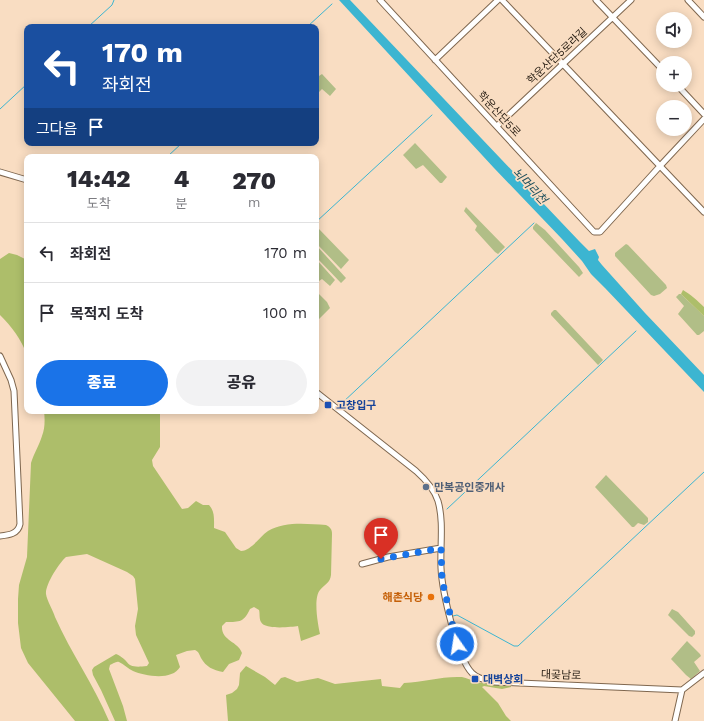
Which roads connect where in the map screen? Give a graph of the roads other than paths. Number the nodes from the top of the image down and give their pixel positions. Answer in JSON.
{"nodes":[{"id":1,"x":380,"y":0,"type":"edge"},
{"id":2,"x":498,"y":0,"type":"edge"},
{"id":3,"x":502,"y":0,"type":"edge"},
{"id":4,"x":596,"y":0,"type":"edge"},
{"id":5,"x":631,"y":0,"type":"edge"},
{"id":6,"x":688,"y":0,"type":"edge"},
{"id":7,"x":613,"y":17,"type":"junction"},
{"id":8,"x":704,"y":17,"type":"edge"},
{"id":9,"x":435,"y":60,"type":"junction"},
{"id":10,"x":656,"y":63,"type":"edge"},
{"id":11,"x":563,"y":64,"type":"junction"},
{"id":12,"x":684,"y":92,"type":"edge"},
{"id":13,"x":704,"y":114,"type":"edge"},
{"id":14,"x":704,"y":119,"type":"edge"},
{"id":15,"x":497,"y":126,"type":"junction"},
{"id":16,"x":660,"y":166,"type":"junction"},
{"id":17,"x":0,"y":172,"type":"edge"},
{"id":18,"x":24,"y":179,"type":"edge"},
{"id":19,"x":704,"y":212,"type":"edge"},
{"id":20,"x":0,"y":356,"type":"edge"},
{"id":21,"x":319,"y":394,"type":"edge"},
{"id":22,"x":0,"y":536,"type":"edge"},
{"id":23,"x":441,"y":548,"type":"junction"},
{"id":24,"x":362,"y":564,"type":"dead end"},
{"id":25,"x":704,"y":673,"type":"edge"},
{"id":26,"x":682,"y":690,"type":"junction"},
{"id":27,"x":675,"y":721,"type":"edge"}],
"edges":[{"from":1,"to":9,"type":"street","name":"학운산단5로"},
{"from":2,"to":9,"type":"street"},
{"from":3,"to":11,"type":"street"},
{"from":4,"to":7,"type":"street"},
{"from":5,"to":7,"type":"street","name":"학운산단5로라길"},
{"from":6,"to":8,"type":"street"},
{"from":7,"to":10,"type":"street"},
{"from":7,"to":11,"type":"street","name":"학운산단5로라길"},
{"from":9,"to":15,"type":"street","name":"학운산단5로"},
{"from":11,"to":15,"type":"street","name":"학운산단5로라길"},
{"from":11,"to":16,"type":"street"},
{"from":12,"to":13,"type":"street"},
{"from":14,"to":16,"type":"street"},
{"from":15,"to":16,"type":"street","name":"학운산단5로"},
{"from":16,"to":19,"type":"street"},
{"from":17,"to":18,"type":"street"},
{"from":20,"to":22,"type":"street"},
{"from":21,"to":23,"type":"street","name":"대곶남로"},
{"from":23,"to":24,"type":"street"},
{"from":23,"to":26,"type":"street","name":"대곶남로"},
{"from":25,"to":26,"type":"street"},
{"from":26,"to":27,"type":"street"}]}
